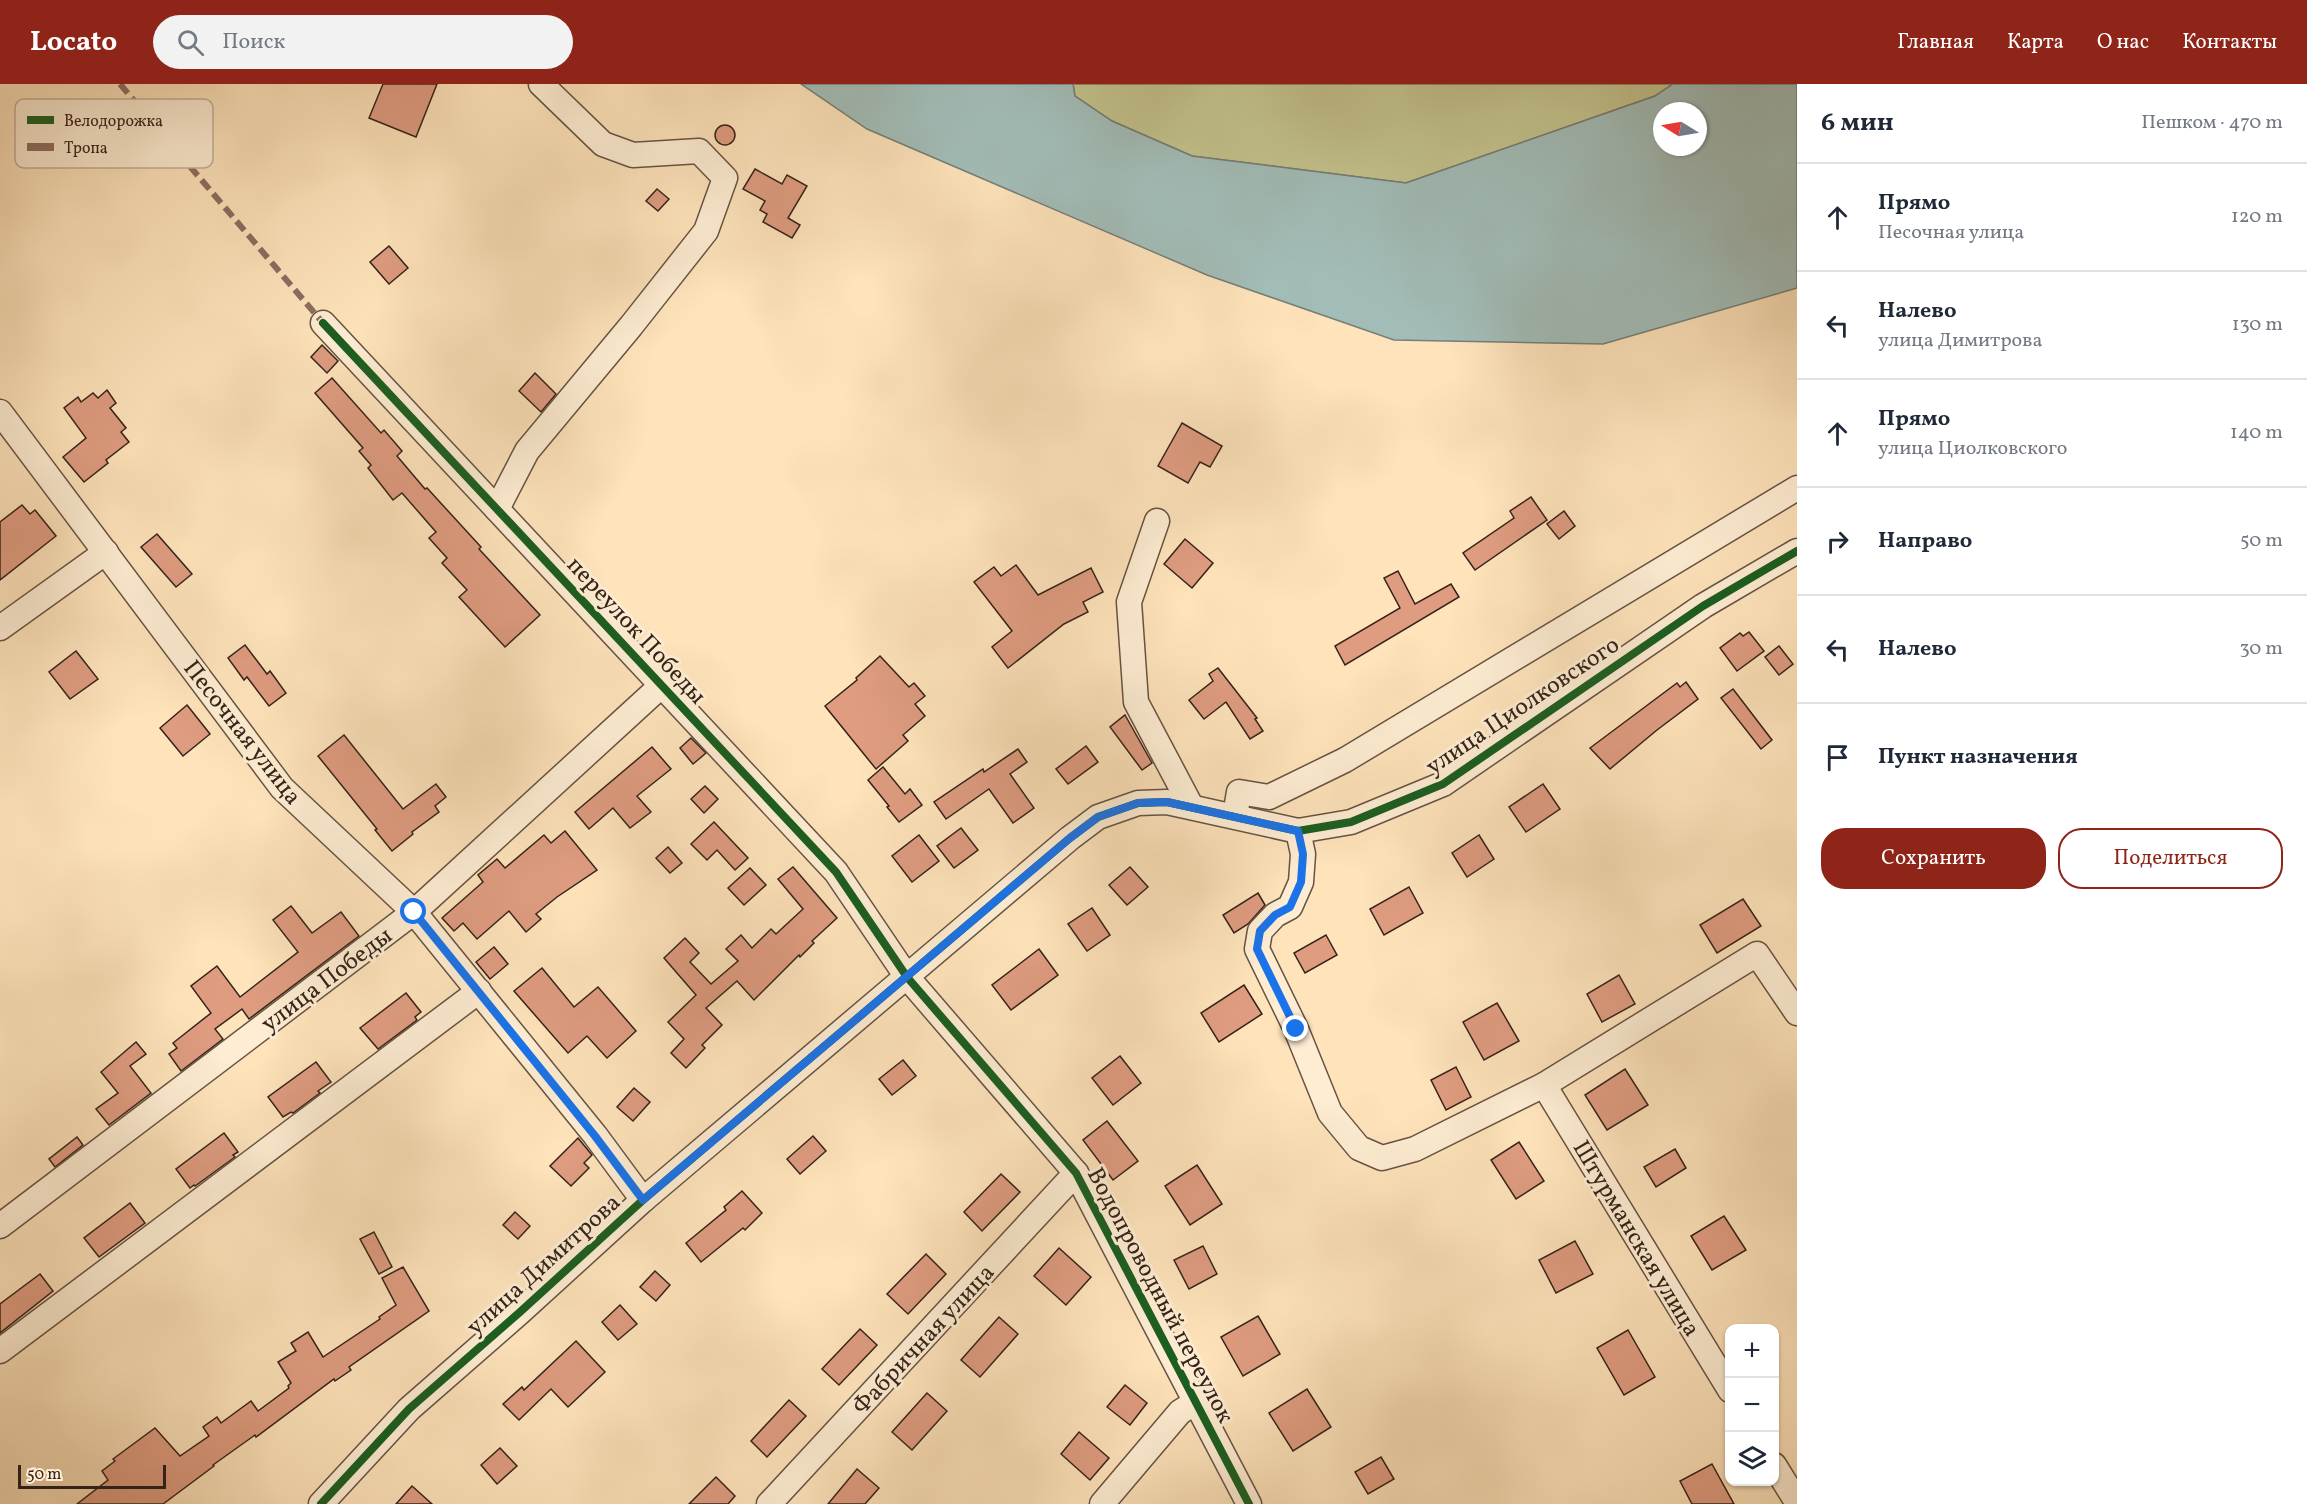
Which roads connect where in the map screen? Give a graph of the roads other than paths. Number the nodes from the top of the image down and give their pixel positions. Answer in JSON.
{"nodes":[{"id":1,"x":541,"y":84,"type":"edge"},
{"id":2,"x":323,"y":323,"type":"dead end"},
{"id":3,"x":0,"y":412,"type":"edge"},
{"id":4,"x":1797,"y":488,"type":"edge"},
{"id":5,"x":497,"y":508,"type":"junction"},
{"id":6,"x":1157,"y":521,"type":"dead end"},
{"id":7,"x":1797,"y":551,"type":"edge"},
{"id":8,"x":106,"y":552,"type":"junction"},
{"id":9,"x":0,"y":628,"type":"edge"},
{"id":10,"x":662,"y":685,"type":"junction"},
{"id":11,"x":1191,"y":806,"type":"junction"},
{"id":12,"x":1235,"y":816,"type":"junction"},
{"id":13,"x":1298,"y":831,"type":"junction"},
{"id":14,"x":414,"y":912,"type":"junction"},
{"id":15,"x":940,"y":949,"type":"joint"},
{"id":16,"x":908,"y":977,"type":"junction"},
{"id":17,"x":479,"y":991,"type":"junction"},
{"id":18,"x":1797,"y":1013,"type":"edge"},
{"id":19,"x":1544,"y":1085,"type":"junction"},
{"id":20,"x":1076,"y":1173,"type":"junction"},
{"id":21,"x":643,"y":1200,"type":"junction"},
{"id":22,"x":0,"y":1226,"type":"edge"},
{"id":23,"x":0,"y":1351,"type":"edge"},
{"id":24,"x":1725,"y":1382,"type":"edge"},
{"id":25,"x":1188,"y":1407,"type":"junction"},
{"id":26,"x":1779,"y":1472,"type":"edge"},
{"id":27,"x":1797,"y":1502,"type":"edge"},
{"id":28,"x":321,"y":1504,"type":"edge"},
{"id":29,"x":769,"y":1504,"type":"edge"},
{"id":30,"x":1102,"y":1504,"type":"edge"},
{"id":31,"x":1249,"y":1504,"type":"edge"}],
"edges":[{"from":1,"to":5,"type":"street"},
{"from":2,"to":5,"type":"street","name":"переулок Победы"},
{"from":3,"to":8,"type":"street","name":"Песочная улица"},
{"from":4,"to":12,"type":"street"},
{"from":5,"to":10,"type":"street","name":"переулок Победы"},
{"from":6,"to":11,"type":"street"},
{"from":7,"to":13,"type":"street","name":"улица Циолковского"},
{"from":8,"to":9,"type":"street"},
{"from":8,"to":14,"type":"street","name":"Песочная улица"},
{"from":10,"to":14,"type":"street","name":"улица Победы"},
{"from":10,"to":16,"type":"street","name":"переулок Победы"},
{"from":11,"to":12,"type":"street","name":"улица Циолковского"},
{"from":11,"to":15,"type":"street","name":"улица Циолковского"},
{"from":12,"to":13,"type":"street","name":"улица Циолковского"},
{"from":13,"to":19,"type":"street"},
{"from":14,"to":17,"type":"street","name":"Песочная улица"},
{"from":14,"to":22,"type":"street","name":"улица Победы"},
{"from":15,"to":16,"type":"street","name":"улица Димитрова"},
{"from":16,"to":20,"type":"street","name":"Водопроводный переулок"},
{"from":16,"to":21,"type":"street","name":"улица Димитрова"},
{"from":17,"to":21,"type":"street","name":"Песочная улица"},
{"from":17,"to":23,"type":"street"},
{"from":18,"to":19,"type":"street"},
{"from":19,"to":24,"type":"street","name":"Штурманская улица"},
{"from":20,"to":25,"type":"street","name":"Водопроводный переулок"},
{"from":20,"to":29,"type":"street","name":"Фабричная улица"},
{"from":21,"to":28,"type":"street","name":"улица Димитрова"},
{"from":25,"to":30,"type":"street"},
{"from":25,"to":31,"type":"street","name":"Водопроводный переулок"},
{"from":26,"to":27,"type":"street"}]}
